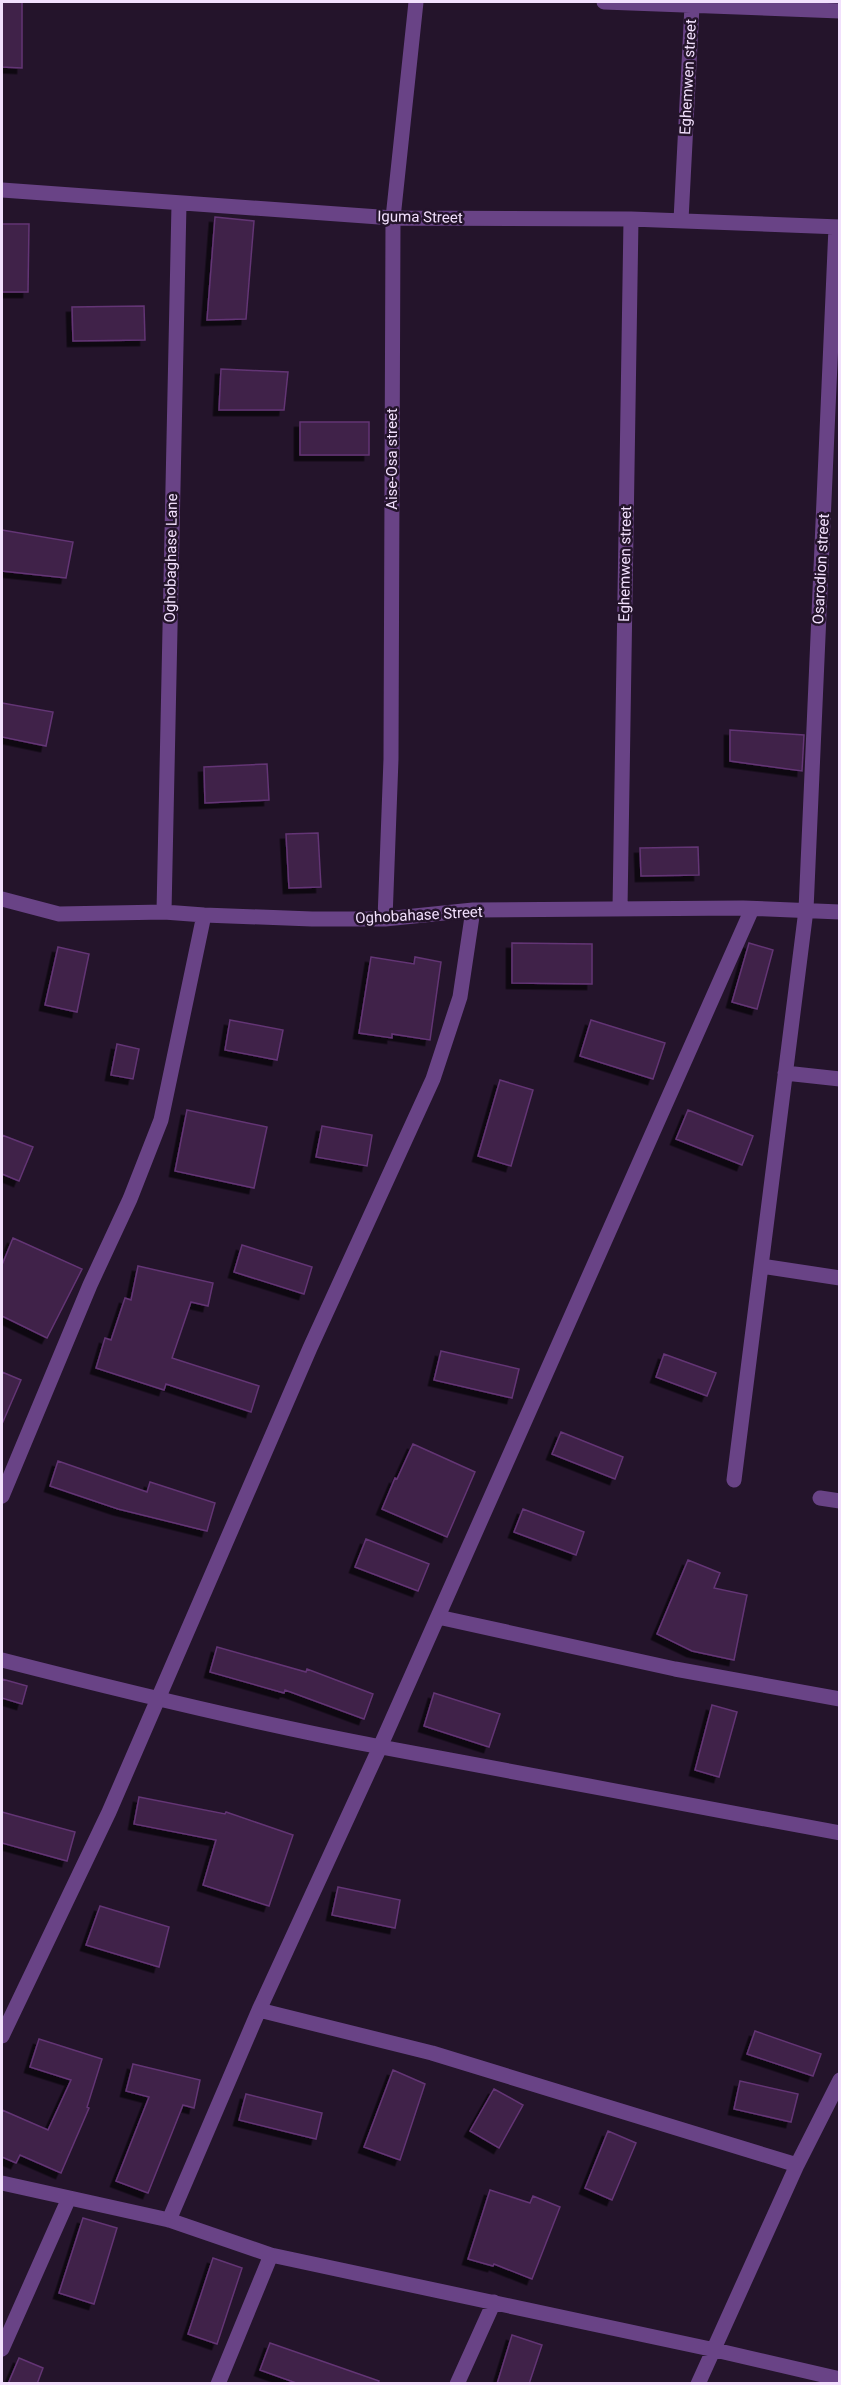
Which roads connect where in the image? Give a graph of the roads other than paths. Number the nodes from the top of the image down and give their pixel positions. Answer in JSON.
{"nodes":[{"id":1,"x":416,"y":2,"type":"edge"},
{"id":2,"x":604,"y":2,"type":"edge"},
{"id":3,"x":692,"y":6,"type":"junction"},
{"id":4,"x":840,"y":11,"type":"edge"},
{"id":5,"x":2,"y":190,"type":"edge"},
{"id":6,"x":179,"y":204,"type":"junction"},
{"id":7,"x":393,"y":218,"type":"junction"},
{"id":8,"x":631,"y":219,"type":"junction"},
{"id":9,"x":681,"y":220,"type":"junction"},
{"id":10,"x":838,"y":227,"type":"edge"},
{"id":11,"x":2,"y":899,"type":"edge"},
{"id":12,"x":620,"y":909,"type":"junction"},
{"id":13,"x":752,"y":909,"type":"junction"},
{"id":14,"x":473,"y":910,"type":"junction"},
{"id":15,"x":806,"y":910,"type":"junction"},
{"id":16,"x":164,"y":912,"type":"junction"},
{"id":17,"x":840,"y":912,"type":"edge"},
{"id":18,"x":204,"y":915,"type":"junction"},
{"id":19,"x":385,"y":919,"type":"junction"},
{"id":20,"x":785,"y":1073,"type":"junction"},
{"id":21,"x":840,"y":1079,"type":"edge"},
{"id":22,"x":761,"y":1266,"type":"junction"},
{"id":23,"x":840,"y":1278,"type":"edge"},
{"id":24,"x":734,"y":1480,"type":"dead end"},
{"id":25,"x":2,"y":1496,"type":"edge"},
{"id":26,"x":820,"y":1498,"type":"dead end"},
{"id":27,"x":840,"y":1502,"type":"edge"},
{"id":28,"x":438,"y":1617,"type":"junction"},
{"id":29,"x":2,"y":1660,"type":"edge"},
{"id":30,"x":840,"y":1699,"type":"edge"},
{"id":31,"x":157,"y":1700,"type":"junction"},
{"id":32,"x":380,"y":1747,"type":"junction"},
{"id":33,"x":840,"y":1833,"type":"edge"},
{"id":34,"x":259,"y":2010,"type":"junction"},
{"id":35,"x":2,"y":2036,"type":"edge"},
{"id":36,"x":840,"y":2080,"type":"edge"},
{"id":37,"x":797,"y":2165,"type":"junction"},
{"id":38,"x":2,"y":2183,"type":"edge"},
{"id":39,"x":69,"y":2198,"type":"junction"},
{"id":40,"x":169,"y":2220,"type":"junction"},
{"id":41,"x":271,"y":2254,"type":"junction"},
{"id":42,"x":494,"y":2302,"type":"junction"},
{"id":43,"x":2,"y":2349,"type":"edge"},
{"id":44,"x":715,"y":2350,"type":"junction"},
{"id":45,"x":840,"y":2379,"type":"edge"},
{"id":46,"x":218,"y":2384,"type":"edge"},
{"id":47,"x":457,"y":2384,"type":"edge"},
{"id":48,"x":698,"y":2384,"type":"edge"}],
"edges":[{"from":1,"to":7,"type":"street","name":"Aise-Osa street"},
{"from":2,"to":3,"type":"street"},
{"from":3,"to":4,"type":"street"},
{"from":3,"to":9,"type":"street","name":"Eghemwen street"},
{"from":5,"to":6,"type":"street","name":"Iguma Street"},
{"from":6,"to":7,"type":"street","name":"Iguma Street"},
{"from":6,"to":16,"type":"street","name":"Oghobaghase Lane"},
{"from":7,"to":8,"type":"street","name":"Iguma Street"},
{"from":7,"to":19,"type":"street","name":"Aise-Osa street"},
{"from":8,"to":9,"type":"street","name":"Iguma Street"},
{"from":8,"to":12,"type":"street","name":"Eghemwen street"},
{"from":9,"to":10,"type":"street","name":"Iguma Street"},
{"from":10,"to":15,"type":"street","name":"Osarodion street"},
{"from":11,"to":16,"type":"street","name":"Oghobahase Street"},
{"from":12,"to":13,"type":"street","name":"Oghobahase Street"},
{"from":12,"to":14,"type":"street","name":"Oghobahase Street"},
{"from":13,"to":15,"type":"street","name":"Oghobahase Street"},
{"from":13,"to":28,"type":"street"},
{"from":14,"to":19,"type":"street","name":"Oghobahase Street"},
{"from":14,"to":31,"type":"street"},
{"from":15,"to":17,"type":"street","name":"Oghobahase Street"},
{"from":15,"to":20,"type":"street","name":"Osarodion street"},
{"from":16,"to":18,"type":"street","name":"Oghobahase Street"},
{"from":18,"to":19,"type":"street","name":"Oghobahase Street"},
{"from":18,"to":25,"type":"street"},
{"from":20,"to":21,"type":"street"},
{"from":20,"to":22,"type":"street","name":"Osarodion street"},
{"from":22,"to":23,"type":"street"},
{"from":22,"to":24,"type":"street","name":"Osarodion street"},
{"from":26,"to":27,"type":"street"},
{"from":28,"to":30,"type":"street"},
{"from":28,"to":32,"type":"street"},
{"from":29,"to":31,"type":"street"},
{"from":31,"to":32,"type":"street"},
{"from":31,"to":35,"type":"street"},
{"from":32,"to":33,"type":"street"},
{"from":32,"to":34,"type":"street"},
{"from":34,"to":37,"type":"street"},
{"from":34,"to":40,"type":"street"},
{"from":36,"to":37,"type":"street"},
{"from":37,"to":44,"type":"street"},
{"from":38,"to":39,"type":"street"},
{"from":39,"to":40,"type":"street"},
{"from":39,"to":43,"type":"street"},
{"from":40,"to":41,"type":"street"},
{"from":41,"to":42,"type":"street"},
{"from":41,"to":46,"type":"street"},
{"from":42,"to":44,"type":"street"},
{"from":42,"to":47,"type":"street"},
{"from":44,"to":45,"type":"street"},
{"from":44,"to":48,"type":"street"}]}
